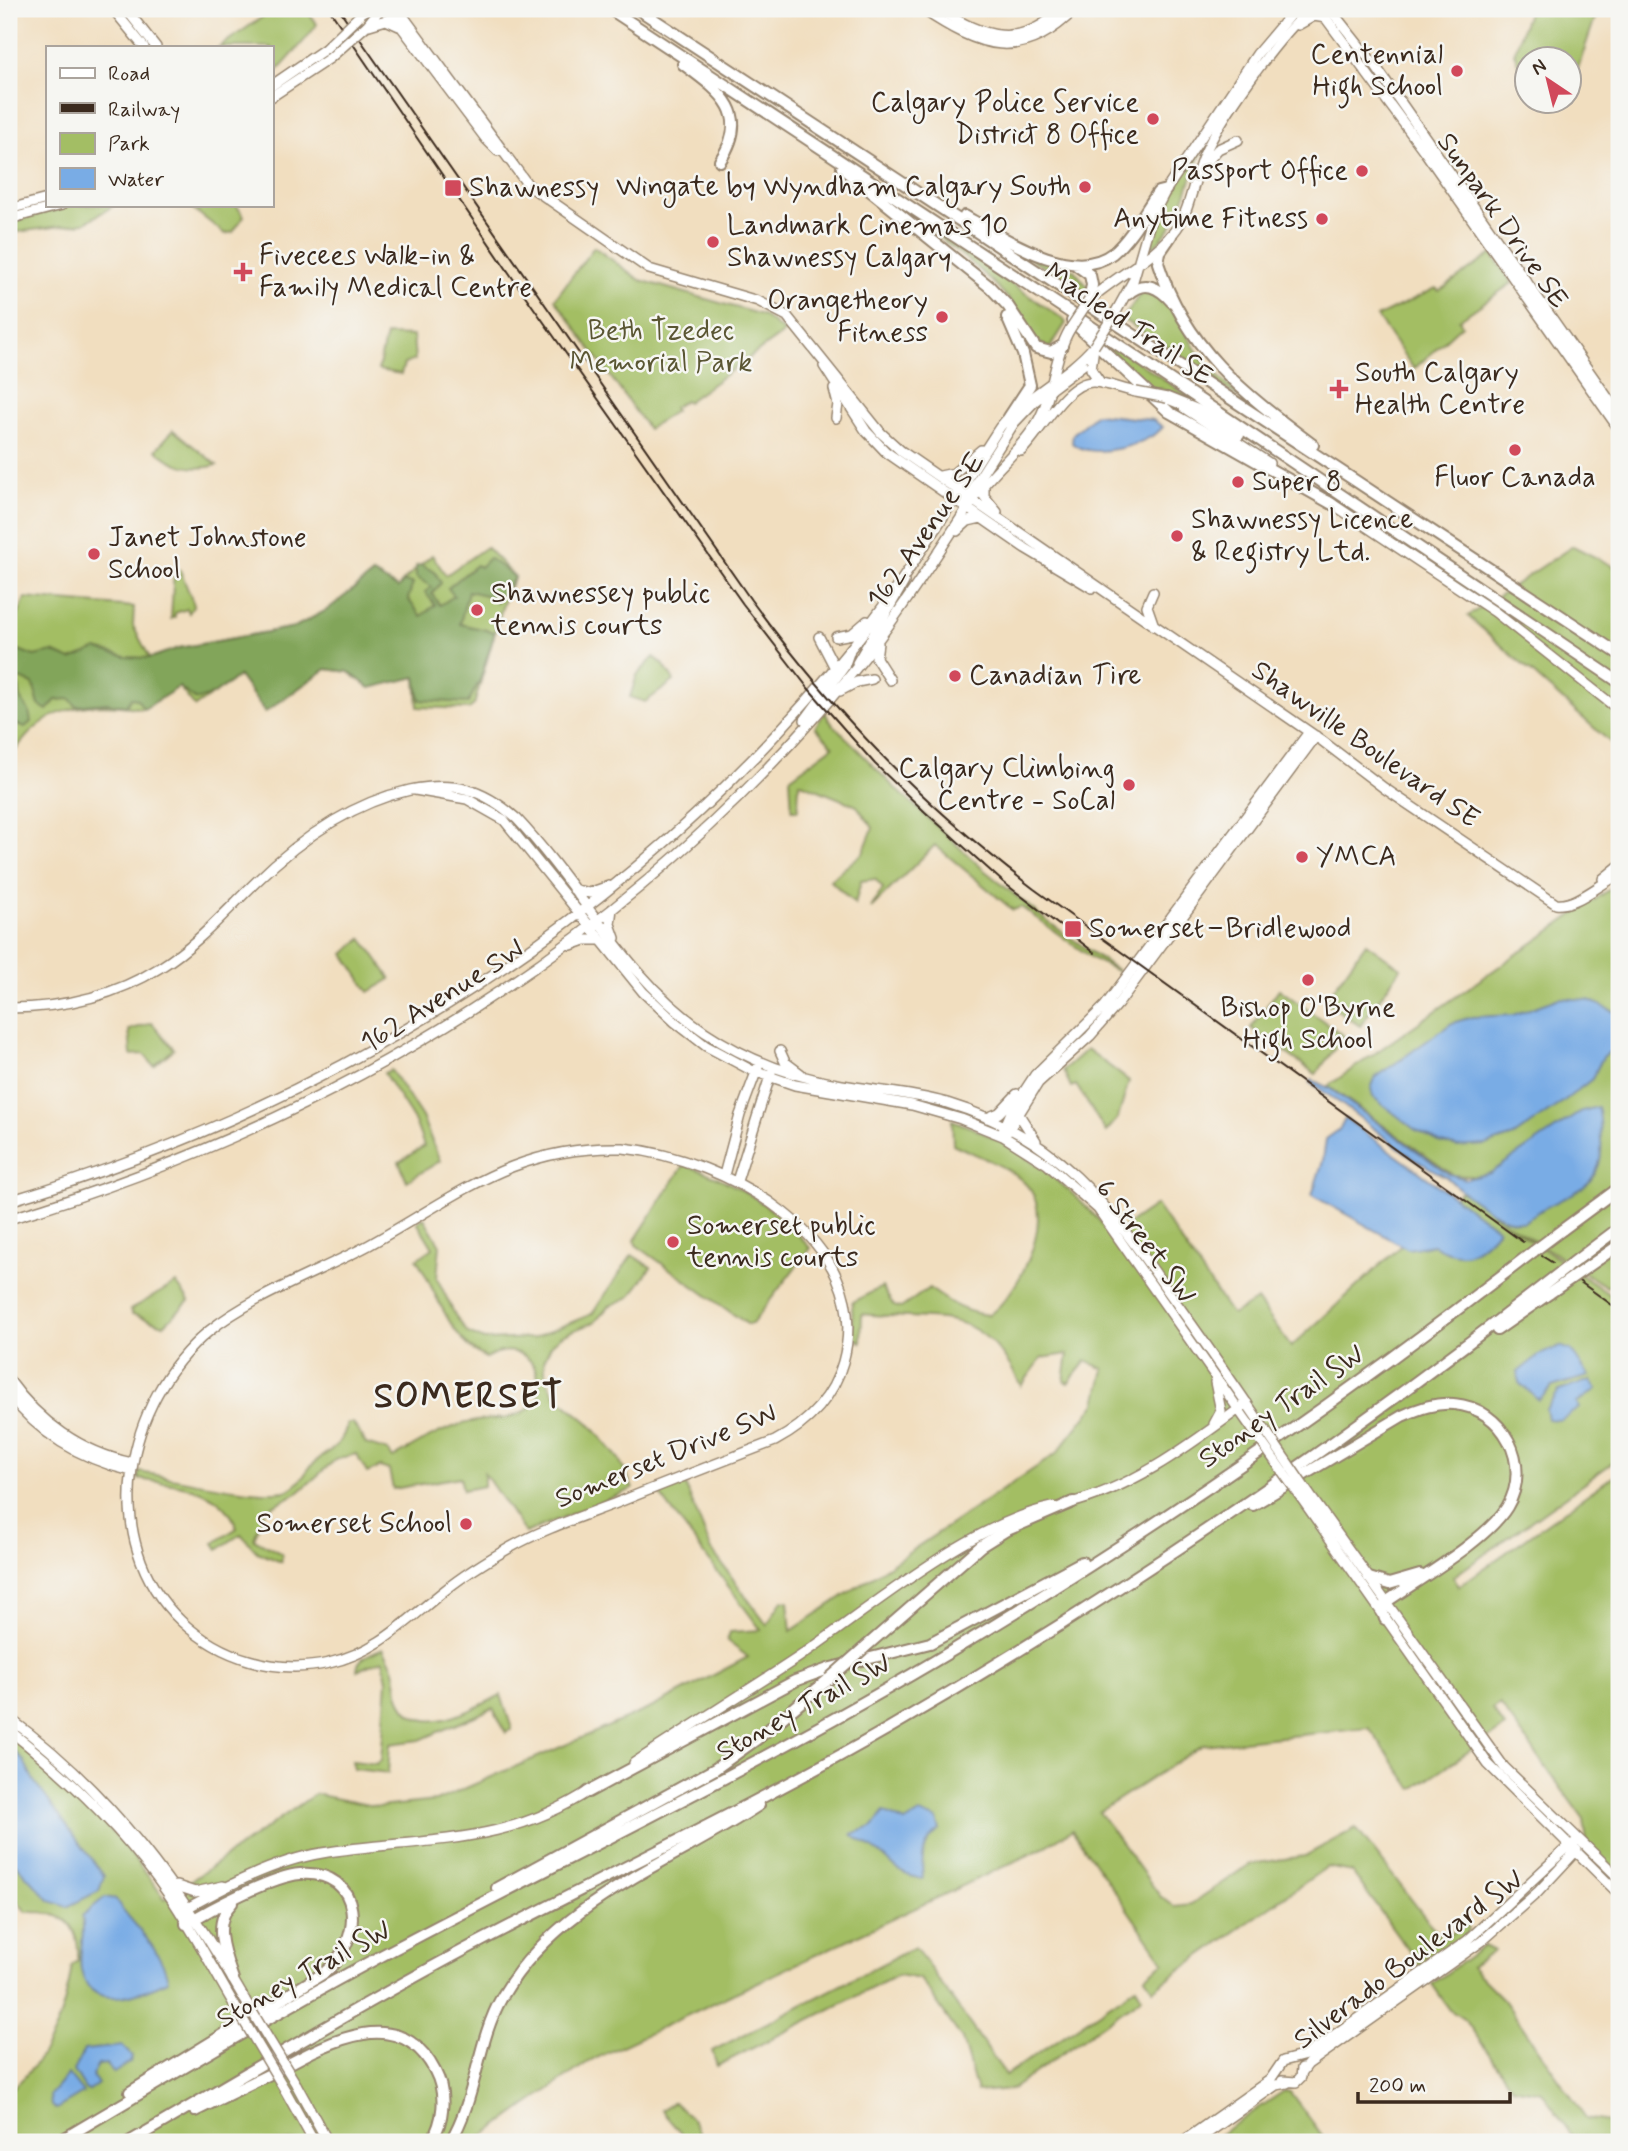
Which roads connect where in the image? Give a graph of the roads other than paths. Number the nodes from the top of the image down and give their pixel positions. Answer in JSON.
{"nodes":[{"id":1,"x":113,"y":9,"type":"edge"},
{"id":2,"x":126,"y":9,"type":"edge"},
{"id":3,"x":380,"y":9,"type":"edge"},
{"id":4,"x":388,"y":9,"type":"edge"},
{"id":5,"x":398,"y":9,"type":"edge"},
{"id":6,"x":405,"y":9,"type":"edge"},
{"id":7,"x":610,"y":9,"type":"edge"},
{"id":8,"x":638,"y":9,"type":"edge"},
{"id":9,"x":647,"y":9,"type":"edge"},
{"id":10,"x":922,"y":9,"type":"edge"},
{"id":11,"x":939,"y":9,"type":"edge"},
{"id":12,"x":1062,"y":9,"type":"edge"},
{"id":13,"x":1075,"y":9,"type":"edge"},
{"id":14,"x":1295,"y":9,"type":"edge"},
{"id":15,"x":1310,"y":9,"type":"edge"},
{"id":16,"x":1319,"y":9,"type":"edge"},
{"id":17,"x":363,"y":11,"type":"edge"},
{"id":18,"x":1328,"y":13,"type":"edge"},
{"id":19,"x":405,"y":25,"type":"junction"},
{"id":20,"x":366,"y":26,"type":"junction"},
{"id":21,"x":666,"y":27,"type":"junction"},
{"id":22,"x":641,"y":29,"type":"junction"},
{"id":23,"x":1287,"y":32,"type":"junction"},
{"id":24,"x":143,"y":46,"type":"edge"},
{"id":25,"x":155,"y":46,"type":"edge"},
{"id":26,"x":273,"y":85,"type":"edge"},
{"id":27,"x":273,"y":96,"type":"edge"},
{"id":28,"x":806,"y":137,"type":"junction"},
{"id":29,"x":1238,"y":140,"type":"dead end"},
{"id":30,"x":720,"y":162,"type":"dead end"},
{"id":31,"x":1197,"y":173,"type":"junction"},
{"id":32,"x":900,"y":182,"type":"junction"},
{"id":33,"x":1166,"y":190,"type":"junction"},
{"id":34,"x":46,"y":199,"type":"edge"},
{"id":35,"x":58,"y":206,"type":"edge"},
{"id":36,"x":9,"y":209,"type":"edge"},
{"id":37,"x":9,"y":219,"type":"edge"},
{"id":38,"x":1171,"y":236,"type":"junction"},
{"id":39,"x":1138,"y":261,"type":"junction"},
{"id":40,"x":1073,"y":264,"type":"junction"},
{"id":41,"x":965,"y":267,"type":"junction"},
{"id":42,"x":1015,"y":276,"type":"junction"},
{"id":43,"x":1128,"y":294,"type":"junction"},
{"id":44,"x":1089,"y":300,"type":"junction"},
{"id":45,"x":1183,"y":316,"type":"junction"},
{"id":46,"x":810,"y":342,"type":"junction"},
{"id":47,"x":1062,"y":346,"type":"junction"},
{"id":48,"x":1094,"y":346,"type":"junction"},
{"id":49,"x":830,"y":377,"type":"junction"},
{"id":50,"x":1102,"y":384,"type":"junction"},
{"id":51,"x":1050,"y":387,"type":"junction"},
{"id":52,"x":1167,"y":398,"type":"junction"},
{"id":53,"x":1619,"y":414,"type":"edge"},
{"id":54,"x":1009,"y":417,"type":"junction"},
{"id":55,"x":836,"y":418,"type":"dead end"},
{"id":56,"x":1619,"y":429,"type":"edge"},
{"id":57,"x":990,"y":442,"type":"junction"},
{"id":58,"x":1007,"y":458,"type":"junction"},
{"id":59,"x":940,"y":476,"type":"junction"},
{"id":60,"x":929,"y":482,"type":"junction"},
{"id":61,"x":984,"y":483,"type":"junction"},
{"id":62,"x":964,"y":498,"type":"junction"},
{"id":63,"x":1347,"y":500,"type":"junction"},
{"id":64,"x":1387,"y":502,"type":"junction"},
{"id":65,"x":1332,"y":504,"type":"junction"},
{"id":66,"x":945,"y":513,"type":"junction"},
{"id":67,"x":981,"y":518,"type":"junction"},
{"id":68,"x":1008,"y":523,"type":"junction"},
{"id":69,"x":936,"y":552,"type":"junction"},
{"id":70,"x":905,"y":573,"type":"junction"},
{"id":71,"x":1153,"y":592,"type":"dead end"},
{"id":72,"x":1109,"y":597,"type":"junction"},
{"id":73,"x":877,"y":614,"type":"junction"},
{"id":74,"x":1155,"y":628,"type":"junction"},
{"id":75,"x":818,"y":637,"type":"dead end"},
{"id":76,"x":836,"y":637,"type":"dead end"},
{"id":77,"x":880,"y":638,"type":"junction"},
{"id":78,"x":850,"y":649,"type":"junction"},
{"id":79,"x":1619,"y":652,"type":"edge"},
{"id":80,"x":1582,"y":657,"type":"junction"},
{"id":81,"x":857,"y":667,"type":"junction"},
{"id":82,"x":835,"y":668,"type":"junction"},
{"id":83,"x":872,"y":679,"type":"dead end"},
{"id":84,"x":890,"y":680,"type":"dead end"},
{"id":85,"x":1619,"y":682,"type":"edge"},
{"id":86,"x":817,"y":687,"type":"joint"},
{"id":87,"x":1619,"y":688,"type":"edge"},
{"id":88,"x":832,"y":697,"type":"junction"},
{"id":89,"x":1619,"y":710,"type":"edge"},
{"id":90,"x":1313,"y":734,"type":"junction"},
{"id":91,"x":787,"y":747,"type":"junction"},
{"id":92,"x":413,"y":790,"type":"junction"},
{"id":93,"x":1619,"y":866,"type":"edge"},
{"id":94,"x":1619,"y":875,"type":"edge"},
{"id":95,"x":626,"y":878,"type":"junction"},
{"id":96,"x":1597,"y":886,"type":"junction"},
{"id":97,"x":572,"y":889,"type":"junction"},
{"id":98,"x":612,"y":909,"type":"junction"},
{"id":99,"x":583,"y":910,"type":"junction"},
{"id":100,"x":594,"y":924,"type":"junction"},
{"id":101,"x":600,"y":940,"type":"junction"},
{"id":102,"x":618,"y":946,"type":"junction"},
{"id":103,"x":553,"y":954,"type":"junction"},
{"id":104,"x":1140,"y":967,"type":"junction"},
{"id":105,"x":9,"y":1008,"type":"edge"},
{"id":106,"x":780,"y":1051,"type":"dead end"},
{"id":107,"x":733,"y":1061,"type":"junction"},
{"id":108,"x":759,"y":1067,"type":"junction"},
{"id":109,"x":771,"y":1072,"type":"junction"},
{"id":110,"x":1035,"y":1076,"type":"junction"},
{"id":111,"x":808,"y":1078,"type":"junction"},
{"id":112,"x":751,"y":1084,"type":"junction"},
{"id":113,"x":1018,"y":1113,"type":"junction"},
{"id":114,"x":987,"y":1118,"type":"junction"},
{"id":115,"x":1005,"y":1130,"type":"junction"},
{"id":116,"x":1039,"y":1146,"type":"junction"},
{"id":117,"x":724,"y":1175,"type":"junction"},
{"id":118,"x":737,"y":1181,"type":"junction"},
{"id":119,"x":1619,"y":1185,"type":"edge"},
{"id":120,"x":9,"y":1200,"type":"edge"},
{"id":121,"x":9,"y":1219,"type":"edge"},
{"id":122,"x":1619,"y":1228,"type":"edge"},
{"id":123,"x":1619,"y":1245,"type":"edge"},
{"id":124,"x":1547,"y":1289,"type":"junction"},
{"id":125,"x":1209,"y":1367,"type":"junction"},
{"id":126,"x":9,"y":1380,"type":"edge"},
{"id":127,"x":9,"y":1394,"type":"edge"},
{"id":128,"x":1243,"y":1406,"type":"junction"},
{"id":129,"x":1202,"y":1435,"type":"junction"},
{"id":130,"x":132,"y":1467,"type":"junction"},
{"id":131,"x":1306,"y":1497,"type":"junction"},
{"id":132,"x":1073,"y":1502,"type":"junction"},
{"id":133,"x":1213,"y":1526,"type":"junction"},
{"id":134,"x":1144,"y":1530,"type":"junction"},
{"id":135,"x":1438,"y":1566,"type":"junction"},
{"id":136,"x":1368,"y":1578,"type":"junction"},
{"id":137,"x":1386,"y":1602,"type":"junction"},
{"id":138,"x":1385,"y":1619,"type":"junction"},
{"id":139,"x":9,"y":1718,"type":"edge"},
{"id":140,"x":9,"y":1730,"type":"edge"},
{"id":141,"x":810,"y":1772,"type":"junction"},
{"id":142,"x":588,"y":1792,"type":"junction"},
{"id":143,"x":1544,"y":1821,"type":"junction"},
{"id":144,"x":1580,"y":1840,"type":"junction"},
{"id":145,"x":1573,"y":1849,"type":"junction"},
{"id":146,"x":1558,"y":1858,"type":"junction"},
{"id":147,"x":274,"y":1867,"type":"junction"},
{"id":148,"x":1619,"y":1878,"type":"edge"},
{"id":149,"x":169,"y":1879,"type":"junction"},
{"id":150,"x":1619,"y":1894,"type":"edge"},
{"id":151,"x":235,"y":1900,"type":"junction"},
{"id":152,"x":189,"y":1907,"type":"junction"},
{"id":153,"x":180,"y":1912,"type":"junction"},
{"id":154,"x":191,"y":1921,"type":"junction"},
{"id":155,"x":377,"y":1958,"type":"junction"},
{"id":156,"x":233,"y":1979,"type":"junction"},
{"id":157,"x":1294,"y":2060,"type":"junction"},
{"id":158,"x":1277,"y":2070,"type":"junction"},
{"id":159,"x":1302,"y":2072,"type":"junction"},
{"id":160,"x":1287,"y":2084,"type":"junction"},
{"id":161,"x":57,"y":2142,"type":"edge"},
{"id":162,"x":129,"y":2142,"type":"edge"},
{"id":163,"x":314,"y":2142,"type":"edge"},
{"id":164,"x":328,"y":2142,"type":"edge"},
{"id":165,"x":430,"y":2142,"type":"edge"},
{"id":166,"x":450,"y":2142,"type":"edge"},
{"id":167,"x":1182,"y":2142,"type":"edge"},
{"id":168,"x":1195,"y":2142,"type":"edge"}],
"edges":[{"from":1,"to":24,"type":"main road"},
{"from":2,"to":25,"type":"main road"},
{"from":3,"to":20,"type":"main road"},
{"from":4,"to":19,"type":"main road","name":"Shawville Boulevard SE"},
{"from":5,"to":19,"type":"main road","name":"Shawville Boulevard SE"},
{"from":6,"to":19,"type":"main road"},
{"from":7,"to":22,"type":"highway","name":"Macleod Trail SE"},
{"from":8,"to":21,"type":"highway","name":"Macleod Trail SE"},
{"from":9,"to":21,"type":"highway"},
{"from":10,"to":13,"type":"main road"},
{"from":11,"to":12,"type":"main road"},
{"from":14,"to":33,"type":"main road","name":"162 Avenue SE"},
{"from":15,"to":23,"type":"main road"},
{"from":16,"to":18,"type":"main road","name":"Sunpark Drive SE"},
{"from":17,"to":26,"type":"main road","bridge":true},
{"from":18,"to":23,"type":"main road"},
{"from":18,"to":53,"type":"main road","name":"Sunpark Drive SE"},
{"from":18,"to":56,"type":"main road","name":"Sunpark Drive SE"},
{"from":19,"to":20,"type":"main road"},
{"from":19,"to":46,"type":"main road","name":"Shawville Boulevard SE"},
{"from":20,"to":27,"type":"main road","bridge":true},
{"from":21,"to":32,"type":"highway","name":"Macleod Trail SE"},
{"from":22,"to":28,"type":"highway","name":"Macleod Trail SE"},
{"from":22,"to":30,"type":"highway"},
{"from":23,"to":31,"type":"main road"},
{"from":28,"to":41,"type":"highway"},
{"from":28,"to":42,"type":"highway","name":"Macleod Trail SE"},
{"from":29,"to":31,"type":"main road"},
{"from":31,"to":38,"type":"main road"},
{"from":32,"to":40,"type":"highway"},
{"from":32,"to":64,"type":"highway","name":"Macleod Trail SE"},
{"from":33,"to":39,"type":"main road","name":"162 Avenue SE"},
{"from":33,"to":40,"type":"highway"},
{"from":34,"to":36,"type":"main road"},
{"from":35,"to":37,"type":"main road"},
{"from":38,"to":39,"type":"main road","name":"162 Avenue SE"},
{"from":38,"to":45,"type":"highway"},
{"from":39,"to":43,"type":"main road","name":"162 Avenue SE"},
{"from":39,"to":44,"type":"main road","name":"162 Avenue SE"},
{"from":40,"to":44,"type":"highway"},
{"from":41,"to":47,"type":"highway"},
{"from":41,"to":54,"type":"highway"},
{"from":42,"to":63,"type":"highway","name":"Macleod Trail SE"},
{"from":42,"to":65,"type":"highway"},
{"from":43,"to":45,"type":"highway"},
{"from":43,"to":48,"type":"main road","name":"162 Avenue SE","bridge":true},
{"from":44,"to":47,"type":"main road","name":"162 Avenue SE","bridge":true},
{"from":45,"to":64,"type":"highway"},
{"from":46,"to":49,"type":"main road","name":"Shawville Boulevard SE"},
{"from":46,"to":59,"type":"main road","name":"Shawville Boulevard SE"},
{"from":47,"to":51,"type":"main road","name":"162 Avenue SE"},
{"from":48,"to":50,"type":"main road"},
{"from":48,"to":51,"type":"main road","name":"162 Avenue SE"},
{"from":49,"to":55,"type":"main road"},
{"from":49,"to":60,"type":"main road","name":"Shawville Boulevard SE"},
{"from":50,"to":52,"type":"main road","bridge":true},
{"from":50,"to":58,"type":"main road"},
{"from":51,"to":54,"type":"main road","name":"162 Avenue SE"},
{"from":51,"to":58,"type":"main road","name":"162 Avenue SE"},
{"from":51,"to":62,"type":"main road"},
{"from":52,"to":63,"type":"highway"},
{"from":52,"to":65,"type":"main road"},
{"from":54,"to":57,"type":"main road","name":"162 Avenue SE"},
{"from":57,"to":59,"type":"main road"},
{"from":57,"to":62,"type":"main road","name":"162 Avenue SE"},
{"from":58,"to":61,"type":"main road","name":"162 Avenue SE"},
{"from":59,"to":62,"type":"main road","name":"Shawville Boulevard SE"},
{"from":60,"to":62,"type":"main road","name":"Shawville Boulevard SE"},
{"from":60,"to":66,"type":"main road"},
{"from":61,"to":62,"type":"main road","name":"162 Avenue SE"},
{"from":61,"to":68,"type":"main road"},
{"from":62,"to":66,"type":"main road","name":"162 Avenue SE"},
{"from":62,"to":67,"type":"main road","name":"Shawville Boulevard SE"},
{"from":62,"to":68,"type":"main road","name":"Shawville Boulevard SE"},
{"from":62,"to":69,"type":"main road","name":"162 Avenue SE"},
{"from":63,"to":80,"type":"highway","name":"Macleod Trail SE"},
{"from":64,"to":79,"type":"highway","name":"Macleod Trail SE"},
{"from":65,"to":89,"type":"main road"},
{"from":66,"to":70,"type":"main road","name":"162 Avenue SE"},
{"from":67,"to":69,"type":"main road"},
{"from":67,"to":72,"type":"main road","name":"Shawville Boulevard SE"},
{"from":68,"to":72,"type":"main road","name":"Shawville Boulevard SE"},
{"from":69,"to":77,"type":"main road","name":"162 Avenue SE"},
{"from":70,"to":73,"type":"main road","name":"162 Avenue SE"},
{"from":70,"to":81,"type":"main road"},
{"from":71,"to":74,"type":"main road"},
{"from":72,"to":74,"type":"main road","name":"Shawville Boulevard SE"},
{"from":73,"to":76,"type":"main road"},
{"from":73,"to":78,"type":"main road","name":"162 Avenue SE"},
{"from":74,"to":90,"type":"main road","name":"Shawville Boulevard SE"},
{"from":75,"to":82,"type":"main road"},
{"from":77,"to":81,"type":"main road","name":"162 Avenue SE"},
{"from":77,"to":84,"type":"main road"},
{"from":78,"to":82,"type":"main road","name":"162 Avenue SE"},
{"from":78,"to":91,"type":"main road"},
{"from":80,"to":85,"type":"highway","name":"Macleod Trail SE"},
{"from":80,"to":87,"type":"highway"},
{"from":81,"to":88,"type":"main road","name":"162 Avenue SE"},
{"from":82,"to":86,"type":"main road","name":"162 Avenue SE"},
{"from":83,"to":88,"type":"main road"},
{"from":86,"to":95,"type":"main road","name":"162 Avenue SW"},
{"from":88,"to":91,"type":"main road","name":"162 Avenue SW"},
{"from":90,"to":96,"type":"main road","name":"Shawville Boulevard SE"},
{"from":90,"to":104,"type":"main road"},
{"from":91,"to":98,"type":"main road","name":"162 Avenue SW"},
{"from":92,"to":97,"type":"main road"},
{"from":92,"to":99,"type":"main road"},
{"from":92,"to":105,"type":"main road"},
{"from":93,"to":96,"type":"main road","name":"Shawville Boulevard SE"},
{"from":94,"to":96,"type":"main road","name":"Shawville Boulevard SE"},
{"from":95,"to":97,"type":"main road"},
{"from":95,"to":99,"type":"main road","name":"162 Avenue SW"},
{"from":97,"to":99,"type":"main road"},
{"from":98,"to":100,"type":"main road","name":"162 Avenue SW"},
{"from":98,"to":102,"type":"main road"},
{"from":99,"to":100,"type":"main road"},
{"from":99,"to":120,"type":"main road","name":"162 Avenue SW"},
{"from":100,"to":101,"type":"main road","name":"6 Street SW"},
{"from":100,"to":102,"type":"main road","name":"6 Street SW"},
{"from":100,"to":103,"type":"main road","name":"162 Avenue SW"},
{"from":101,"to":103,"type":"main road"},
{"from":101,"to":107,"type":"main road","name":"6 Street SW"},
{"from":102,"to":108,"type":"main road","name":"6 Street SW"},
{"from":103,"to":121,"type":"main road","name":"162 Avenue SW"},
{"from":104,"to":110,"type":"main road"},
{"from":104,"to":113,"type":"main road"},
{"from":106,"to":111,"type":"main road"},
{"from":107,"to":108,"type":"main road","name":"6 Street SW"},
{"from":107,"to":112,"type":"main road"},
{"from":108,"to":109,"type":"main road","name":"6 Street SW"},
{"from":108,"to":112,"type":"main road"},
{"from":109,"to":111,"type":"main road","name":"6 Street SW"},
{"from":109,"to":115,"type":"main road","name":"6 Street SW"},
{"from":109,"to":118,"type":"main road"},
{"from":110,"to":114,"type":"main road"},
{"from":110,"to":115,"type":"main road"},
{"from":111,"to":114,"type":"main road","name":"6 Street SW"},
{"from":112,"to":117,"type":"main road"},
{"from":113,"to":115,"type":"main road"},
{"from":113,"to":116,"type":"main road"},
{"from":114,"to":115,"type":"main road","name":"6 Street SW"},
{"from":115,"to":116,"type":"main road","name":"6 Street SW"},
{"from":115,"to":125,"type":"main road","name":"6 Street SW"},
{"from":116,"to":128,"type":"main road","name":"6 Street SW"},
{"from":117,"to":118,"type":"main road","name":"Somerset Drive SW"},
{"from":117,"to":130,"type":"main road","name":"Somerset Drive SW"},
{"from":118,"to":130,"type":"main road","name":"Somerset Drive SW"},
{"from":119,"to":134,"type":"highway","name":"Stoney Trail SW","bridge":true},
{"from":122,"to":124,"type":"highway","bridge":true},
{"from":123,"to":124,"type":"highway","bridge":true},
{"from":124,"to":133,"type":"highway","name":"Stoney Trail SW"},
{"from":125,"to":128,"type":"main road","name":"6 Street SW"},
{"from":125,"to":129,"type":"main road"},
{"from":126,"to":130,"type":"main road"},
{"from":127,"to":130,"type":"main road"},
{"from":128,"to":129,"type":"main road"},
{"from":128,"to":131,"type":"main road","name":"6 Street SW","bridge":true},
{"from":129,"to":132,"type":"main road"},
{"from":131,"to":136,"type":"main road","name":"6 Street SW"},
{"from":131,"to":138,"type":"main road","name":"6 Street SW"},
{"from":132,"to":142,"type":"main road"},
{"from":132,"to":155,"type":"highway","bridge":true},
{"from":133,"to":135,"type":"highway"},
{"from":133,"to":141,"type":"highway","name":"Stoney Trail SW"},
{"from":134,"to":142,"type":"highway"},
{"from":134,"to":155,"type":"highway","name":"Stoney Trail SW"},
{"from":135,"to":136,"type":"highway"},
{"from":135,"to":137,"type":"highway"},
{"from":136,"to":137,"type":"main road","name":"6 Street SW"},
{"from":137,"to":138,"type":"highway"},
{"from":137,"to":144,"type":"main road","name":"6 Street SW"},
{"from":138,"to":143,"type":"main road","name":"6 Street SW"},
{"from":139,"to":149,"type":"main road"},
{"from":140,"to":153,"type":"main road"},
{"from":141,"to":162,"type":"highway","name":"Stoney Trail SW"},
{"from":141,"to":166,"type":"highway"},
{"from":142,"to":147,"type":"main road"},
{"from":143,"to":145,"type":"main road","name":"6 Street SW"},
{"from":143,"to":146,"type":"main road"},
{"from":144,"to":145,"type":"main road","name":"Silverado Boulevard SW"},
{"from":144,"to":148,"type":"main road","name":"6 Street SW"},
{"from":145,"to":146,"type":"main road","name":"Silverado Boulevard SW"},
{"from":145,"to":150,"type":"main road","name":"6 Street SW"},
{"from":145,"to":159,"type":"main road","name":"Silverado Boulevard SW"},
{"from":146,"to":157,"type":"main road","name":"Silverado Boulevard SW"},
{"from":147,"to":149,"type":"main road"},
{"from":147,"to":152,"type":"main road"},
{"from":149,"to":152,"type":"main road"},
{"from":151,"to":154,"type":"highway"},
{"from":151,"to":156,"type":"highway"},
{"from":151,"to":161,"type":"highway"},
{"from":152,"to":153,"type":"main road"},
{"from":152,"to":154,"type":"main road"},
{"from":153,"to":154,"type":"main road"},
{"from":154,"to":156,"type":"main road"},
{"from":154,"to":163,"type":"main road","bridge":true},
{"from":155,"to":161,"type":"highway","name":"Stoney Trail SW"},
{"from":156,"to":164,"type":"main road","bridge":true},
{"from":157,"to":158,"type":"main road"},
{"from":157,"to":159,"type":"main road"},
{"from":158,"to":160,"type":"main road"},
{"from":158,"to":167,"type":"main road","name":"Silverado Boulevard SW"},
{"from":159,"to":160,"type":"main road"},
{"from":160,"to":168,"type":"main road","name":"Silverado Boulevard SW"},
{"from":162,"to":165,"type":"highway"}]}
